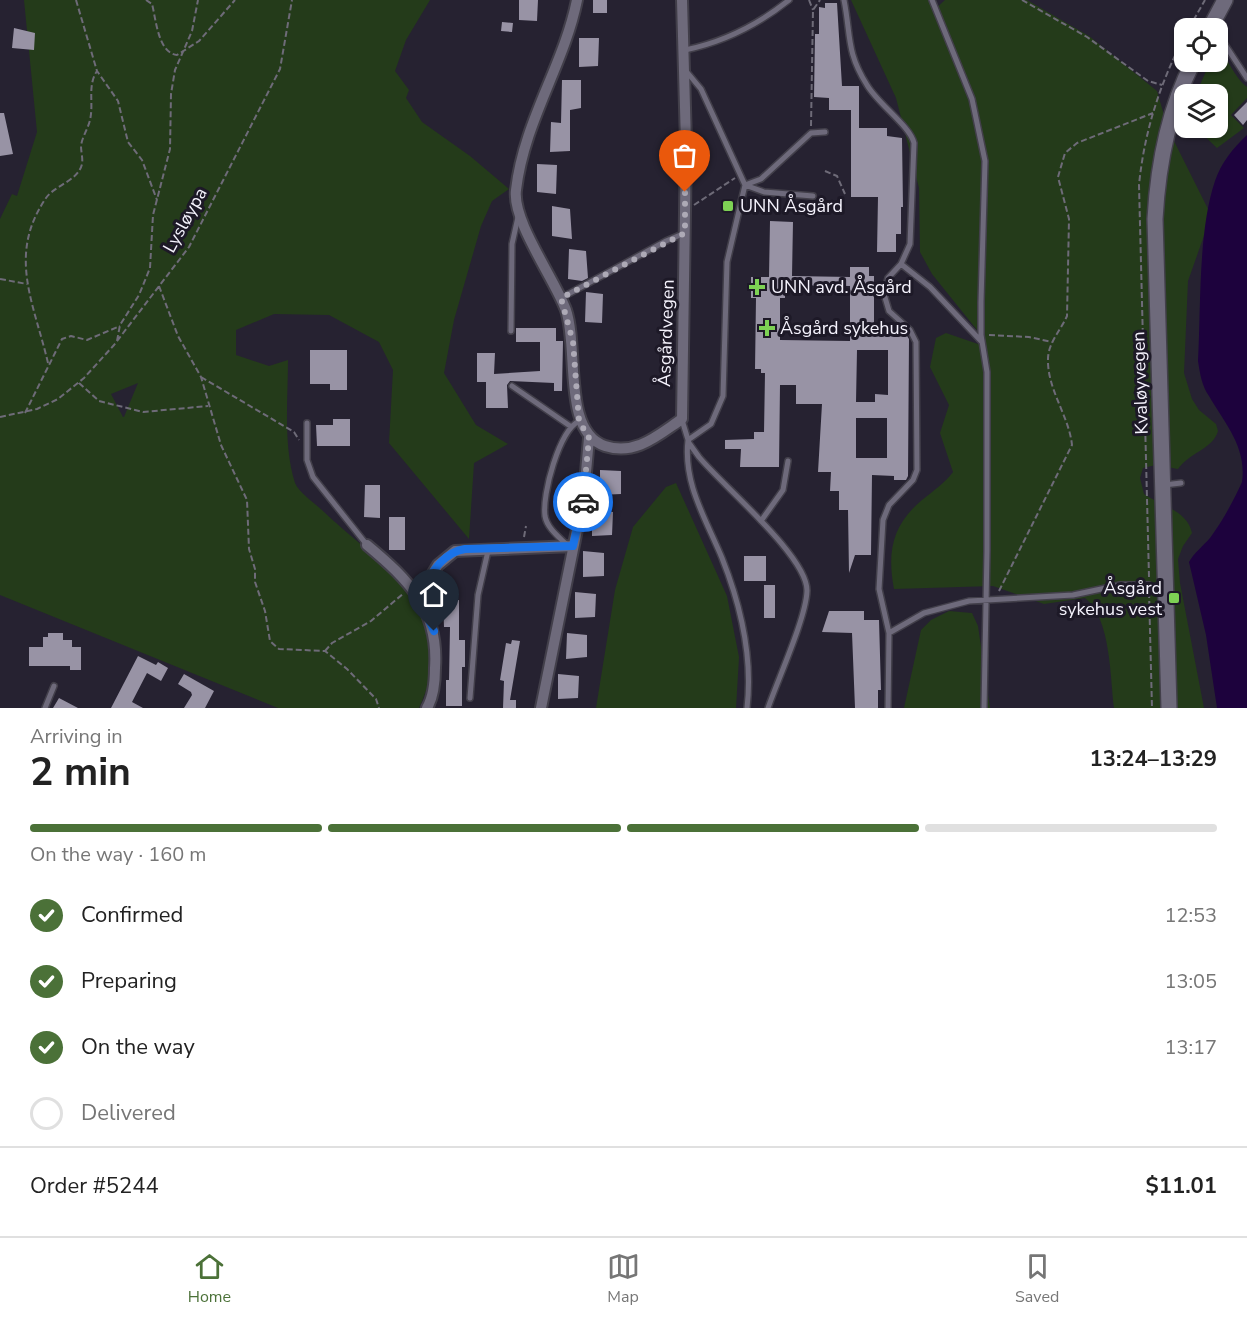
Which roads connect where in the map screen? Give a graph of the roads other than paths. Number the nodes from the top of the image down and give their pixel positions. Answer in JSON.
{"nodes":[{"id":1,"x":577,"y":0,"type":"edge"},
{"id":2,"x":682,"y":0,"type":"edge"},
{"id":3,"x":789,"y":0,"type":"edge"},
{"id":4,"x":844,"y":0,"type":"edge"},
{"id":5,"x":932,"y":0,"type":"edge"},
{"id":6,"x":1225,"y":0,"type":"edge"},
{"id":7,"x":1215,"y":18,"type":"edge"},
{"id":8,"x":1228,"y":49,"type":"edge"},
{"id":9,"x":685,"y":50,"type":"junction"},
{"id":10,"x":686,"y":71,"type":"junction"},
{"id":11,"x":1189,"y":72,"type":"edge"},
{"id":12,"x":1247,"y":78,"type":"edge"},
{"id":13,"x":825,"y":132,"type":"dead end"},
{"id":14,"x":745,"y":185,"type":"junction"},
{"id":15,"x":813,"y":196,"type":"dead end"},
{"id":16,"x":519,"y":215,"type":"junction"},
{"id":17,"x":685,"y":233,"type":"junction"},
{"id":18,"x":901,"y":264,"type":"junction"},
{"id":19,"x":561,"y":298,"type":"junction"},
{"id":20,"x":511,"y":331,"type":"dead end"},
{"id":21,"x":982,"y":338,"type":"junction"},
{"id":22,"x":512,"y":386,"type":"dead end"},
{"id":23,"x":682,"y":418,"type":"junction"},
{"id":24,"x":307,"y":423,"type":"dead end"},
{"id":25,"x":574,"y":423,"type":"junction"},
{"id":26,"x":589,"y":438,"type":"junction"},
{"id":27,"x":688,"y":440,"type":"junction"},
{"id":28,"x":788,"y":461,"type":"dead end"},
{"id":29,"x":1181,"y":483,"type":"dead end"},
{"id":30,"x":1163,"y":485,"type":"junction"},
{"id":31,"x":761,"y":521,"type":"junction"},
{"id":32,"x":367,"y":545,"type":"joint"},
{"id":33,"x":571,"y":546,"type":"junction"},
{"id":34,"x":488,"y":549,"type":"junction"},
{"id":35,"x":1149,"y":585,"type":"dead end"},
{"id":36,"x":418,"y":596,"type":"junction"},
{"id":37,"x":985,"y":599,"type":"junction"},
{"id":38,"x":889,"y":633,"type":"junction"},
{"id":39,"x":54,"y":686,"type":"dead end"},
{"id":40,"x":470,"y":698,"type":"dead end"},
{"id":41,"x":45,"y":708,"type":"edge"},
{"id":42,"x":427,"y":708,"type":"edge"},
{"id":43,"x":541,"y":708,"type":"edge"},
{"id":44,"x":747,"y":708,"type":"edge"},
{"id":45,"x":768,"y":708,"type":"edge"},
{"id":46,"x":888,"y":708,"type":"edge"},
{"id":47,"x":984,"y":708,"type":"edge"},
{"id":48,"x":1169,"y":708,"type":"edge"}],
"edges":[{"from":1,"to":16,"type":"street"},
{"from":2,"to":9,"type":"street","name":"Åsgårdvegen"},
{"from":3,"to":9,"type":"lane"},
{"from":4,"to":18,"type":"lane"},
{"from":5,"to":21,"type":"lane"},
{"from":6,"to":7,"type":"street"},
{"from":8,"to":12,"type":"lane"},
{"from":9,"to":10,"type":"street","name":"Åsgårdvegen"},
{"from":10,"to":14,"type":"lane"},
{"from":10,"to":17,"type":"street","name":"Åsgårdvegen"},
{"from":11,"to":30,"type":"street","name":"Kvaløyvegen"},
{"from":13,"to":14,"type":"lane"},
{"from":14,"to":15,"type":"lane"},
{"from":14,"to":27,"type":"lane"},
{"from":16,"to":19,"type":"street"},
{"from":16,"to":20,"type":"lane"},
{"from":17,"to":19,"type":"lane"},
{"from":17,"to":23,"type":"street","name":"Åsgårdvegen"},
{"from":18,"to":21,"type":"lane"},
{"from":18,"to":38,"type":"lane"},
{"from":19,"to":25,"type":"street"},
{"from":21,"to":37,"type":"lane"},
{"from":22,"to":25,"type":"lane"},
{"from":23,"to":26,"type":"street"},
{"from":23,"to":27,"type":"lane"},
{"from":24,"to":32,"type":"lane"},
{"from":25,"to":26,"type":"street"},
{"from":25,"to":33,"type":"lane"},
{"from":26,"to":33,"type":"street"},
{"from":27,"to":31,"type":"lane"},
{"from":27,"to":44,"type":"lane"},
{"from":28,"to":31,"type":"lane"},
{"from":29,"to":30,"type":"lane"},
{"from":30,"to":48,"type":"street","name":"Kvaløyvegen"},
{"from":31,"to":45,"type":"lane"},
{"from":32,"to":36,"type":"street"},
{"from":33,"to":34,"type":"street"},
{"from":33,"to":43,"type":"street"},
{"from":34,"to":36,"type":"street"},
{"from":34,"to":40,"type":"lane"},
{"from":35,"to":37,"type":"lane"},
{"from":36,"to":42,"type":"street"},
{"from":37,"to":38,"type":"lane"},
{"from":37,"to":47,"type":"lane"},
{"from":38,"to":46,"type":"lane"},
{"from":39,"to":41,"type":"lane"}]}
